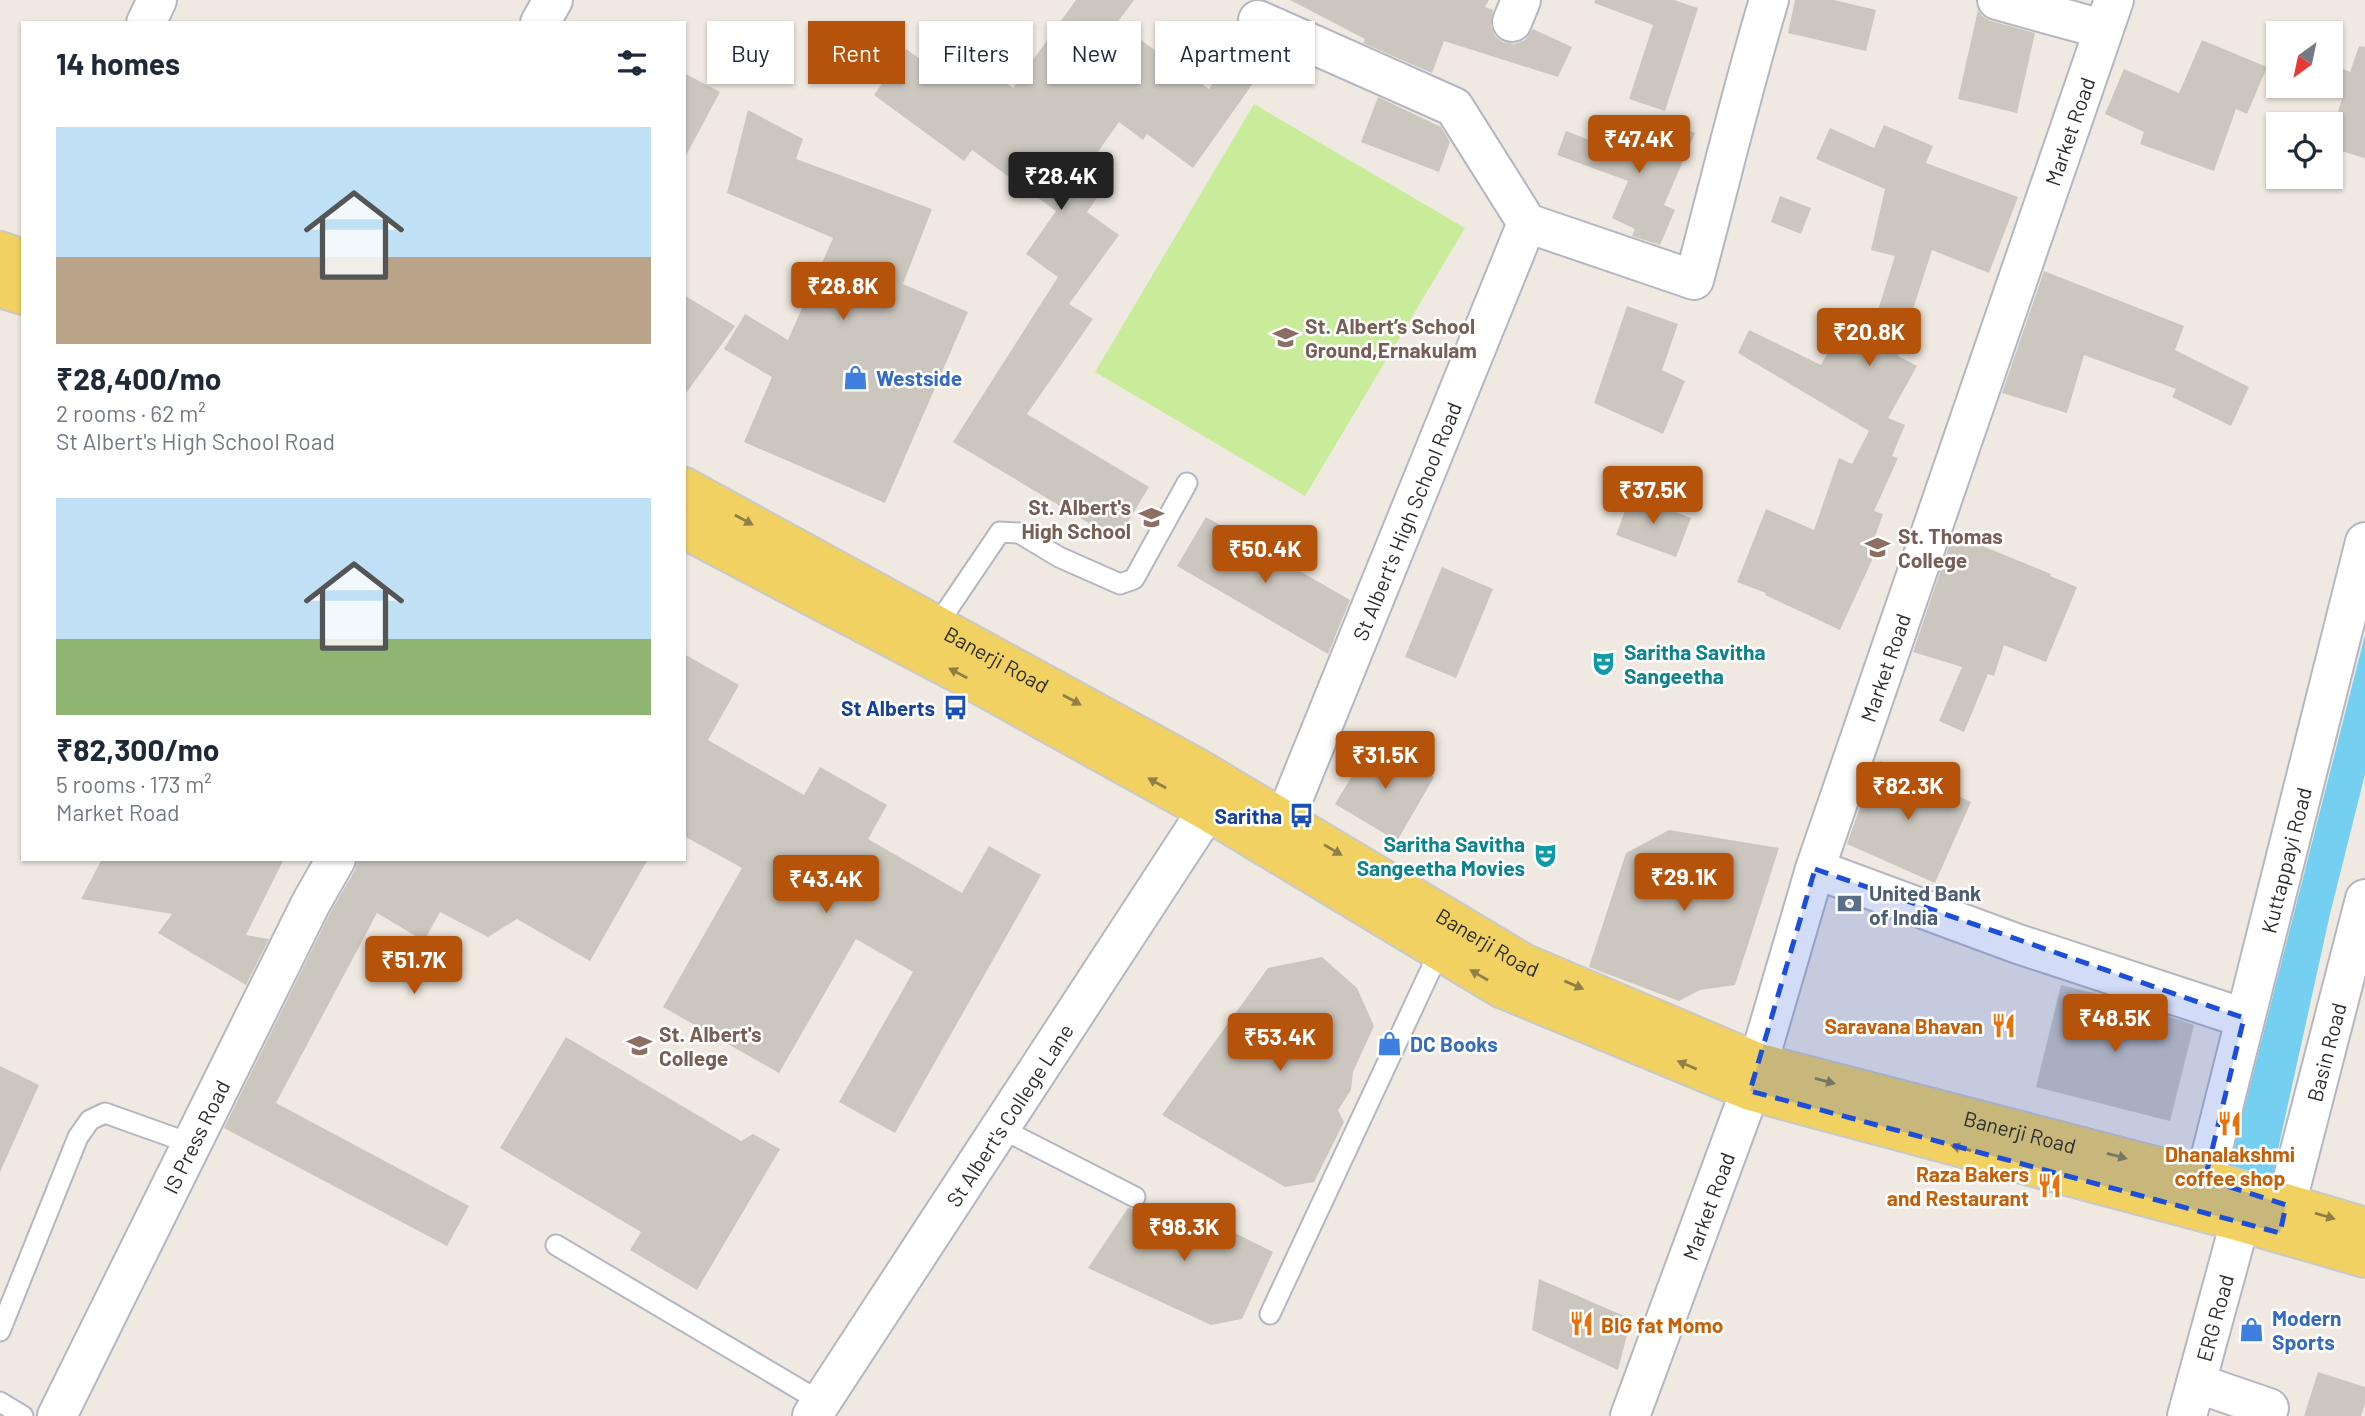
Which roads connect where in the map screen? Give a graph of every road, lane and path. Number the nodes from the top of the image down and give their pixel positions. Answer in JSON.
{"nodes":[{"id":1,"x":157,"y":0,"type":"edge"},
{"id":2,"x":553,"y":0,"type":"edge"},
{"id":3,"x":1769,"y":0,"type":"edge"},
{"id":4,"x":1997,"y":0,"type":"edge"},
{"id":5,"x":2108,"y":14,"type":"edge"},
{"id":6,"x":1258,"y":20,"type":"dead end"},
{"id":7,"x":147,"y":21,"type":"edge"},
{"id":8,"x":541,"y":21,"type":"edge"},
{"id":9,"x":1527,"y":223,"type":"junction"},
{"id":10,"x":0,"y":251,"type":"edge"},
{"id":11,"x":21,"y":259,"type":"edge"},
{"id":12,"x":0,"y":288,"type":"edge"},
{"id":13,"x":21,"y":294,"type":"edge"},
{"id":14,"x":1187,"y":482,"type":"dead end"},
{"id":15,"x":686,"y":488,"type":"edge"},
{"id":16,"x":686,"y":530,"type":"edge"},
{"id":17,"x":2365,"y":541,"type":"edge"},
{"id":18,"x":928,"y":639,"type":"junction"},
{"id":19,"x":1207,"y":811,"type":"junction"},
{"id":20,"x":1284,"y":821,"type":"junction"},
{"id":21,"x":334,"y":861,"type":"edge"},
{"id":22,"x":1815,"y":869,"type":"junction"},
{"id":23,"x":2365,"y":899,"type":"edge"},
{"id":24,"x":1439,"y":953,"type":"junction"},
{"id":25,"x":2244,"y":1018,"type":"junction"},
{"id":26,"x":1755,"y":1077,"type":"junction"},
{"id":27,"x":1000,"y":1128,"type":"junction"},
{"id":28,"x":192,"y":1144,"type":"junction"},
{"id":29,"x":2202,"y":1195,"type":"junction"},
{"id":30,"x":1135,"y":1196,"type":"dead end"},
{"id":31,"x":2243,"y":1207,"type":"junction"},
{"id":32,"x":2283,"y":1219,"type":"junction"},
{"id":33,"x":2365,"y":1227,"type":"edge"},
{"id":34,"x":556,"y":1245,"type":"dead end"},
{"id":35,"x":2365,"y":1258,"type":"edge"},
{"id":36,"x":1270,"y":1314,"type":"dead end"},
{"id":37,"x":0,"y":1331,"type":"edge"},
{"id":38,"x":2192,"y":1400,"type":"edge"},
{"id":39,"x":0,"y":1402,"type":"edge"},
{"id":40,"x":2269,"y":1408,"type":"dead end"},
{"id":41,"x":816,"y":1409,"type":"edge"},
{"id":42,"x":23,"y":1416,"type":"edge"},
{"id":43,"x":57,"y":1416,"type":"edge"},
{"id":44,"x":1630,"y":1416,"type":"edge"}],
"edges":[{"from":1,"to":7,"type":"street"},
{"from":2,"to":8,"type":"street"},
{"from":3,"to":9,"type":"street"},
{"from":4,"to":5,"type":"street"},
{"from":5,"to":22,"type":"street","name":"Market Road"},
{"from":6,"to":9,"type":"street"},
{"from":9,"to":20,"type":"street","name":"St Albert's High School Road"},
{"from":10,"to":11,"type":"main road"},
{"from":12,"to":13,"type":"main road"},
{"from":14,"to":18,"type":"lane"},
{"from":15,"to":18,"type":"main road","name":"Banerji Road","one_way":true},
{"from":16,"to":18,"type":"main road","name":"Banerji Road"},
{"from":17,"to":25,"type":"street","name":"Kuttappayi Road"},
{"from":19,"to":18,"type":"main road","name":"Banerji Road","one_way":true},
{"from":18,"to":20,"type":"main road","name":"Banerji Road","one_way":true},
{"from":19,"to":24,"type":"main road","name":"Banerji Road"},
{"from":19,"to":27,"type":"street","name":"St Albert's College Lane"},
{"from":20,"to":26,"type":"main road","name":"Banerji Road","one_way":true},
{"from":21,"to":28,"type":"street","name":"IS Press Road"},
{"from":22,"to":25,"type":"street"},
{"from":22,"to":26,"type":"street","name":"Market Road"},
{"from":23,"to":32,"type":"street","name":"Basin Road"},
{"from":26,"to":24,"type":"main road","name":"Banerji Road","one_way":true},
{"from":24,"to":36,"type":"lane"},
{"from":25,"to":29,"type":"street","name":"Kuttappayi Road"},
{"from":26,"to":29,"type":"main road","name":"Banerji Road"},
{"from":26,"to":44,"type":"street","name":"Market Road"},
{"from":27,"to":30,"type":"lane"},
{"from":27,"to":41,"type":"street","name":"St Albert's College Lane"},
{"from":28,"to":37,"type":"lane"},
{"from":28,"to":43,"type":"street","name":"IS Press Road"},
{"from":29,"to":31,"type":"main road","name":"Banerji Road"},
{"from":31,"to":32,"type":"main road","name":"Banerji Road"},
{"from":31,"to":38,"type":"street","name":"ERG Road"},
{"from":32,"to":33,"type":"main road","name":"Banerji Road","one_way":true},
{"from":32,"to":35,"type":"main road","name":"Banerji Road"},
{"from":34,"to":41,"type":"lane"},
{"from":38,"to":40,"type":"street"},
{"from":39,"to":42,"type":"lane"}]}
